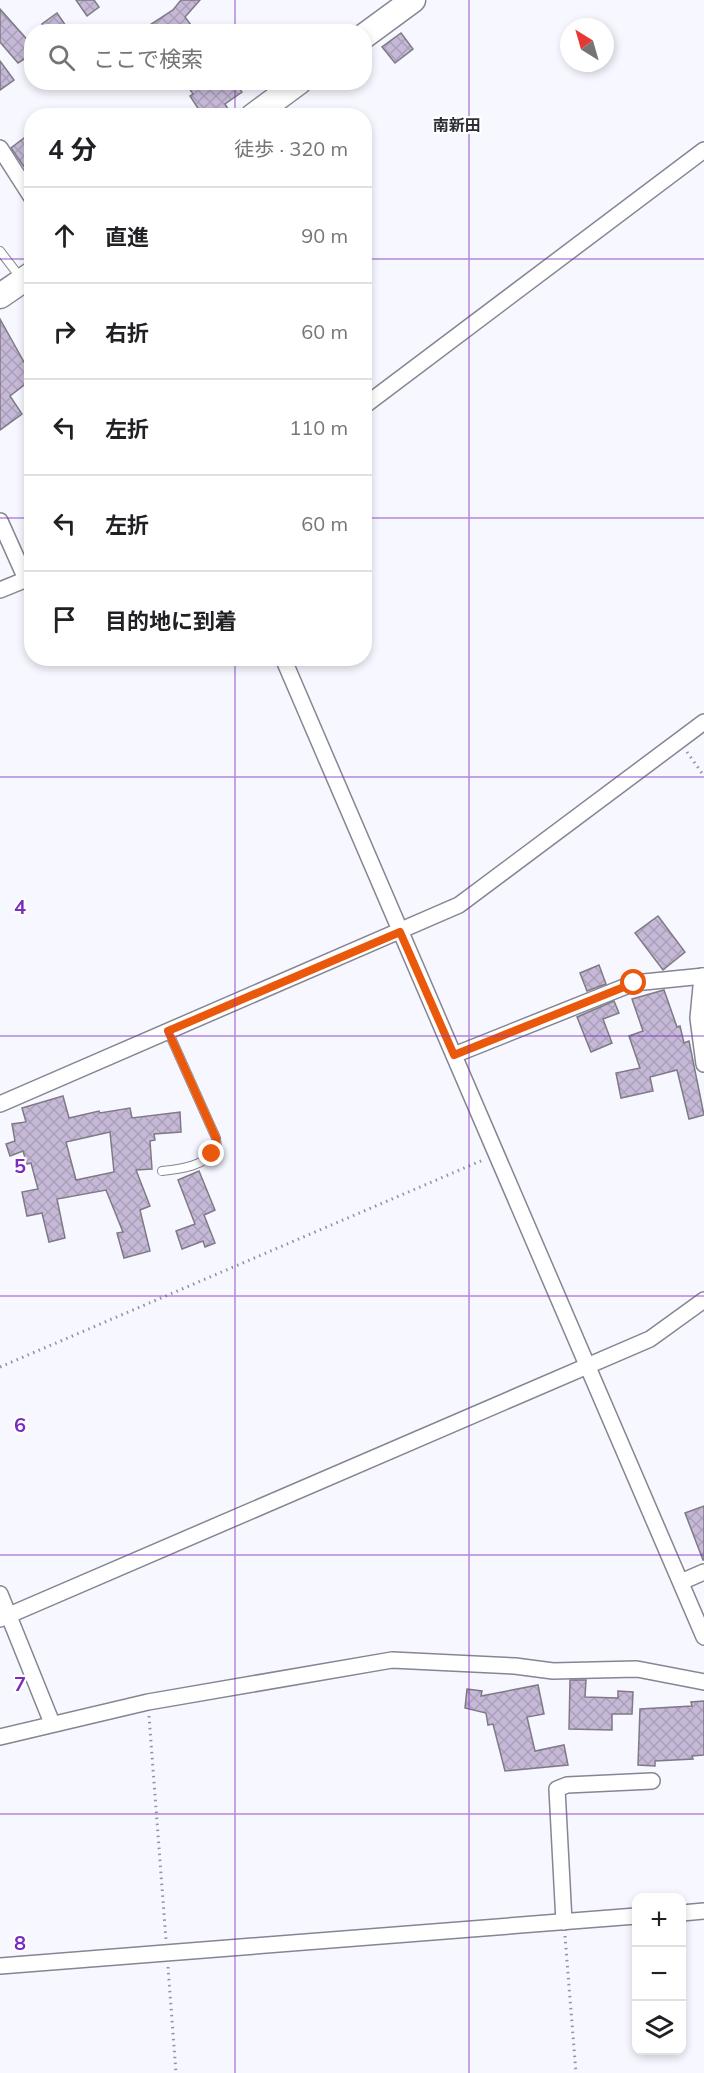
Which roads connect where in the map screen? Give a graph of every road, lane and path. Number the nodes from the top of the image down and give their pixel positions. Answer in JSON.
{"nodes":[{"id":1,"x":413,"y":0,"type":"edge"},
{"id":2,"x":372,"y":30,"type":"edge"},
{"id":3,"x":288,"y":90,"type":"edge"},
{"id":4,"x":264,"y":108,"type":"edge"},
{"id":5,"x":0,"y":148,"type":"edge"},
{"id":6,"x":704,"y":150,"type":"edge"},
{"id":7,"x":24,"y":186,"type":"edge"},
{"id":8,"x":0,"y":251,"type":"edge"},
{"id":9,"x":24,"y":274,"type":"edge"},
{"id":10,"x":24,"y":279,"type":"edge"},
{"id":11,"x":0,"y":296,"type":"edge"},
{"id":12,"x":372,"y":400,"type":"edge"},
{"id":13,"x":0,"y":520,"type":"edge"},
{"id":14,"x":24,"y":568,"type":"edge"},
{"id":15,"x":24,"y":580,"type":"edge"},
{"id":16,"x":0,"y":590,"type":"edge"},
{"id":17,"x":287,"y":666,"type":"edge"},
{"id":18,"x":704,"y":722,"type":"edge"},
{"id":19,"x":678,"y":741,"type":"junction"},
{"id":20,"x":704,"y":776,"type":"edge"},
{"id":21,"x":400,"y":932,"type":"junction"},
{"id":22,"x":703,"y":976,"type":"edge"},
{"id":23,"x":168,"y":1031,"type":"junction"},
{"id":24,"x":454,"y":1055,"type":"junction"},
{"id":25,"x":704,"y":1064,"type":"edge"},
{"id":26,"x":0,"y":1104,"type":"edge"},
{"id":27,"x":496,"y":1155,"type":"junction"},
{"id":28,"x":162,"y":1171,"type":"dead end"},
{"id":29,"x":704,"y":1300,"type":"edge"},
{"id":30,"x":587,"y":1365,"type":"junction"},
{"id":31,"x":0,"y":1367,"type":"edge"},
{"id":32,"x":704,"y":1572,"type":"edge"},
{"id":33,"x":681,"y":1582,"type":"junction"},
{"id":34,"x":0,"y":1594,"type":"edge"},
{"id":35,"x":5,"y":1617,"type":"edge"},
{"id":36,"x":704,"y":1637,"type":"edge"},
{"id":37,"x":704,"y":1682,"type":"edge"},
{"id":38,"x":148,"y":1702,"type":"junction"},
{"id":39,"x":52,"y":1723,"type":"junction"},
{"id":40,"x":0,"y":1737,"type":"edge"},
{"id":41,"x":652,"y":1781,"type":"dead end"},
{"id":42,"x":704,"y":1911,"type":"edge"},
{"id":43,"x":686,"y":1913,"type":"edge"},
{"id":44,"x":632,"y":1916,"type":"edge"},
{"id":45,"x":564,"y":1922,"type":"junction"},
{"id":46,"x":167,"y":1952,"type":"junction"},
{"id":47,"x":0,"y":1966,"type":"edge"},
{"id":48,"x":176,"y":2073,"type":"edge"},
{"id":49,"x":576,"y":2073,"type":"edge"}],
"edges":[{"from":1,"to":2,"type":"main road"},
{"from":3,"to":4,"type":"main road"},
{"from":5,"to":7,"type":"street"},
{"from":6,"to":12,"type":"street"},
{"from":8,"to":9,"type":"lane"},
{"from":10,"to":11,"type":"main road"},
{"from":13,"to":14,"type":"street"},
{"from":15,"to":16,"type":"street"},
{"from":17,"to":21,"type":"street"},
{"from":18,"to":19,"type":"street"},
{"from":19,"to":20,"type":"path"},
{"from":19,"to":21,"type":"street"},
{"from":21,"to":23,"type":"street"},
{"from":21,"to":24,"type":"street"},
{"from":22,"to":24,"type":"street"},
{"from":22,"to":25,"type":"street"},
{"from":23,"to":26,"type":"street"},
{"from":23,"to":28,"type":"lane"},
{"from":24,"to":27,"type":"street"},
{"from":27,"to":30,"type":"street"},
{"from":27,"to":31,"type":"path"},
{"from":29,"to":30,"type":"street"},
{"from":30,"to":33,"type":"street"},
{"from":30,"to":35,"type":"street"},
{"from":32,"to":33,"type":"street"},
{"from":33,"to":36,"type":"street"},
{"from":34,"to":35,"type":"street"},
{"from":35,"to":39,"type":"street"},
{"from":37,"to":38,"type":"street"},
{"from":38,"to":39,"type":"street"},
{"from":38,"to":46,"type":"path"},
{"from":39,"to":40,"type":"street"},
{"from":41,"to":45,"type":"street"},
{"from":42,"to":43,"type":"street"},
{"from":44,"to":45,"type":"street"},
{"from":45,"to":46,"type":"street"},
{"from":45,"to":49,"type":"path"},
{"from":46,"to":47,"type":"street"},
{"from":46,"to":48,"type":"path"}]}
